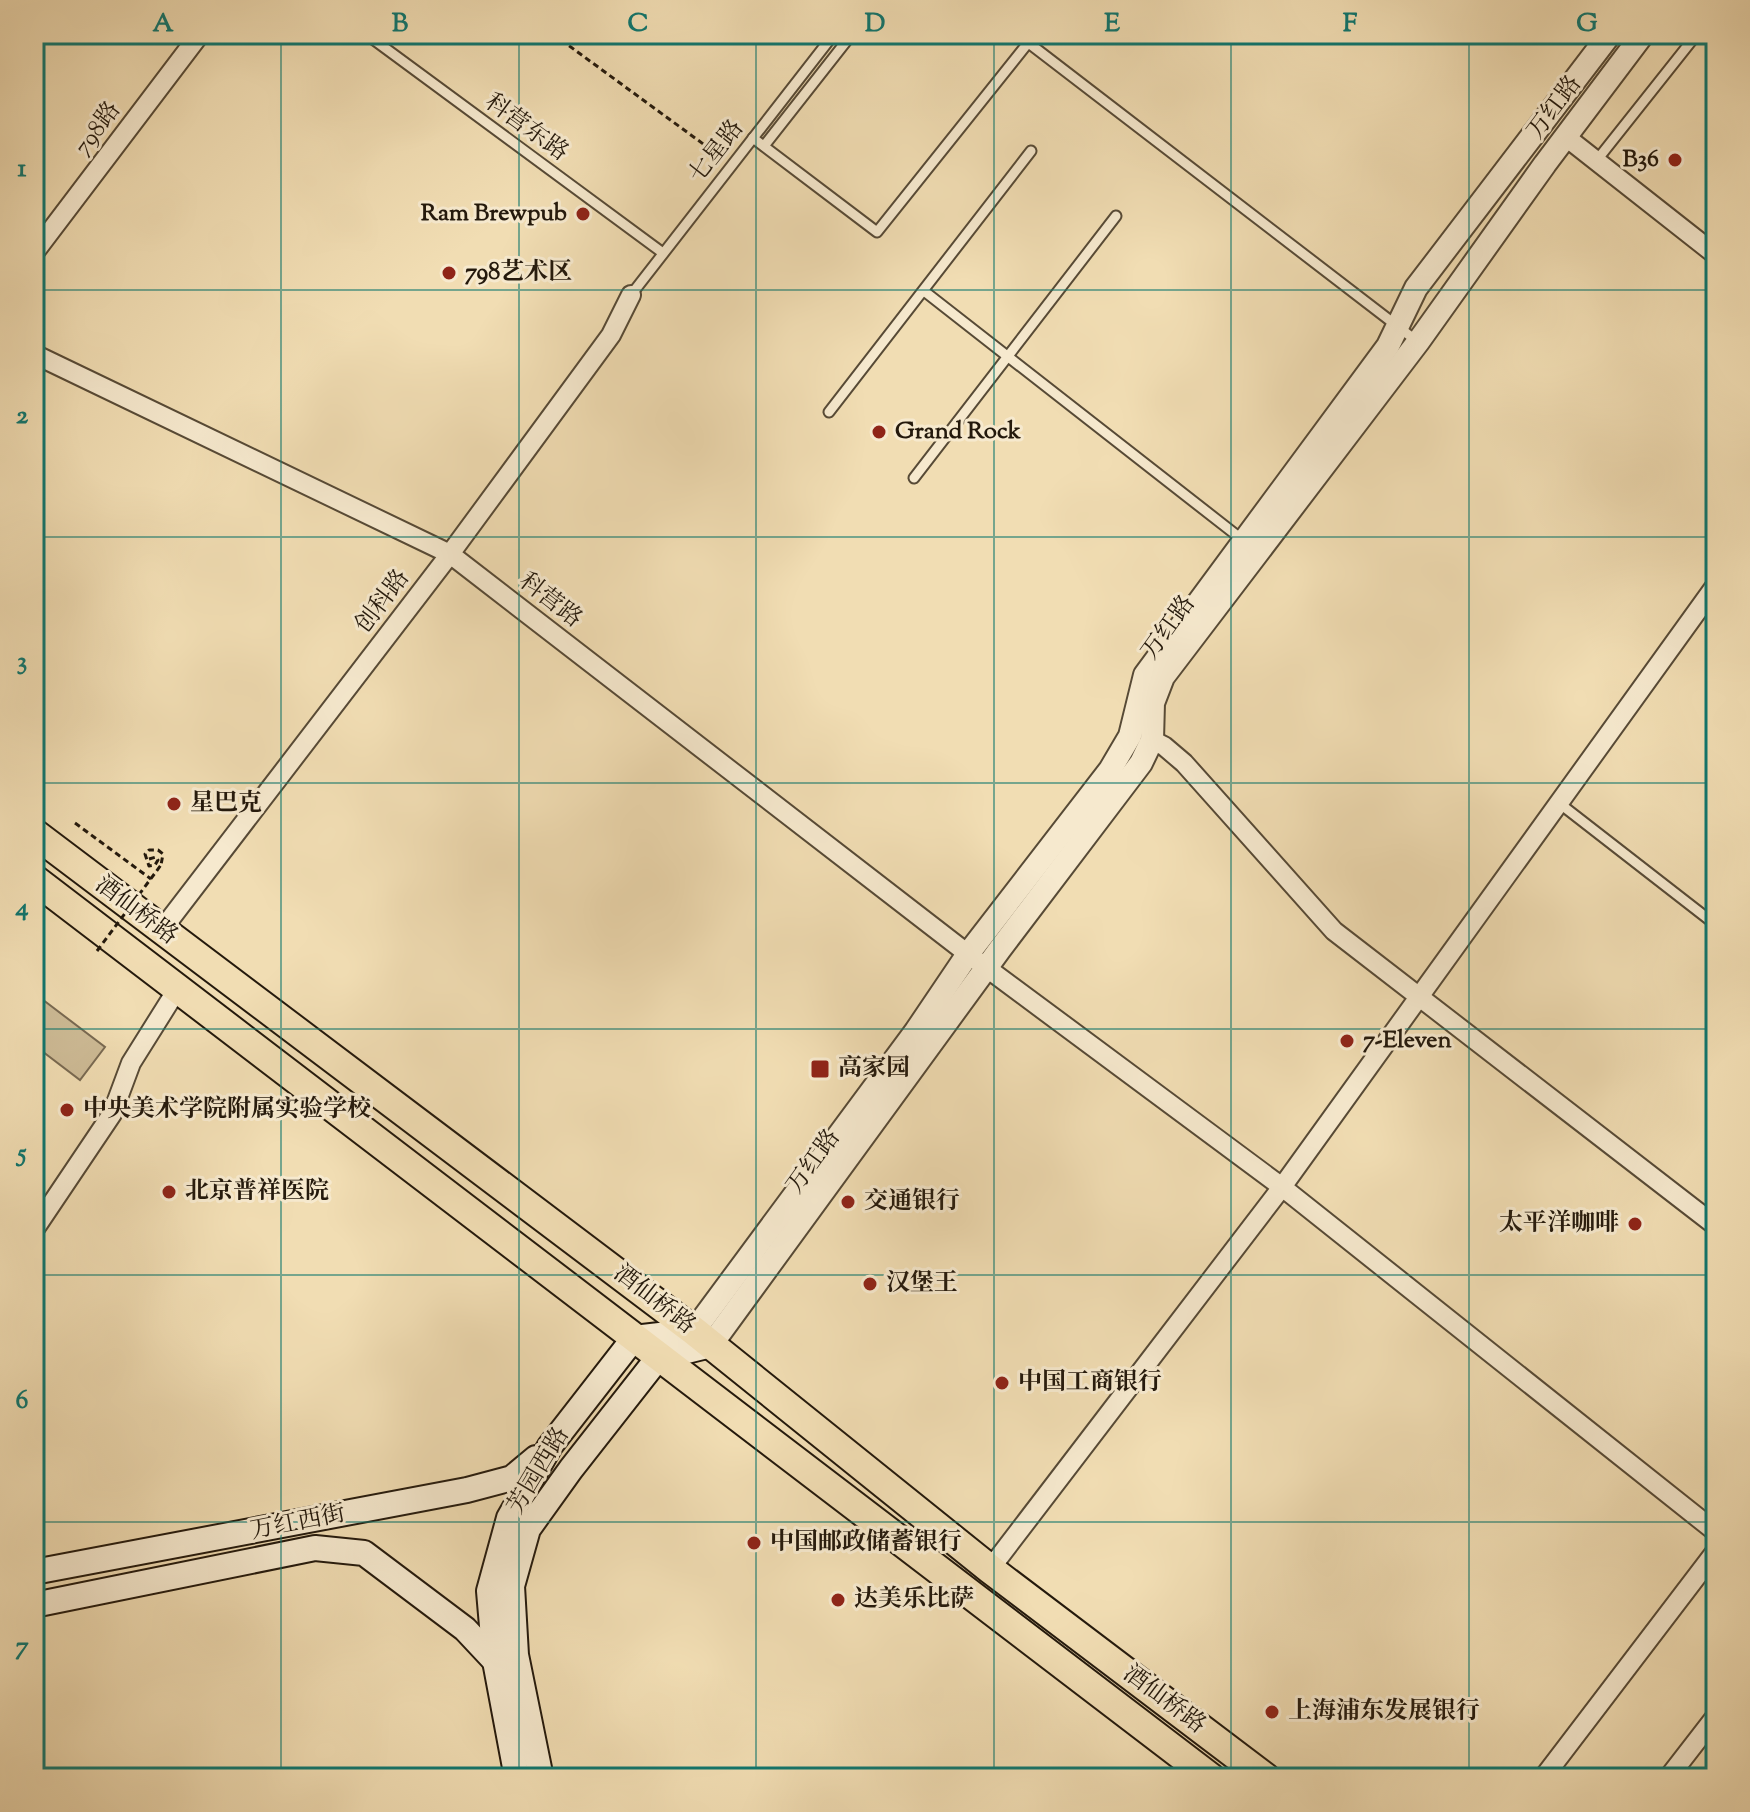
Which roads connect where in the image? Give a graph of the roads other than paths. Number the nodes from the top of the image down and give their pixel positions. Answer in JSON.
{"nodes":[{"id":1,"x":200,"y":34,"type":"edge"},
{"id":2,"x":366,"y":34,"type":"edge"},
{"id":3,"x":834,"y":34,"type":"edge"},
{"id":4,"x":852,"y":34,"type":"edge"},
{"id":5,"x":1017,"y":34,"type":"edge"},
{"id":6,"x":1610,"y":34,"type":"edge"},
{"id":7,"x":1643,"y":34,"type":"edge"},
{"id":8,"x":1697,"y":34,"type":"edge"},
{"id":9,"x":1028,"y":43,"type":"junction"},
{"id":10,"x":1566,"y":137,"type":"junction"},
{"id":11,"x":753,"y":138,"type":"junction"},
{"id":12,"x":764,"y":146,"type":"junction"},
{"id":13,"x":1031,"y":151,"type":"dead end"},
{"id":14,"x":1597,"y":160,"type":"junction"},
{"id":15,"x":1116,"y":216,"type":"dead end"},
{"id":16,"x":34,"y":253,"type":"edge"},
{"id":17,"x":663,"y":253,"type":"junction"},
{"id":18,"x":1716,"y":255,"type":"edge"},
{"id":19,"x":924,"y":291,"type":"junction"},
{"id":20,"x":631,"y":295,"type":"joint"},
{"id":21,"x":1397,"y":326,"type":"junction"},
{"id":22,"x":1418,"y":342,"type":"junction"},
{"id":23,"x":34,"y":354,"type":"edge"},
{"id":24,"x":1009,"y":355,"type":"junction"},
{"id":25,"x":829,"y":412,"type":"dead end"},
{"id":26,"x":914,"y":478,"type":"dead end"},
{"id":27,"x":1244,"y":541,"type":"junction"},
{"id":28,"x":450,"y":554,"type":"junction"},
{"id":29,"x":1716,"y":585,"type":"edge"},
{"id":30,"x":1152,"y":740,"type":"junction"},
{"id":31,"x":1559,"y":803,"type":"junction"},
{"id":32,"x":34,"y":833,"type":"edge"},
{"id":33,"x":34,"y":879,"type":"edge"},
{"id":34,"x":1716,"y":925,"type":"edge"},
{"id":35,"x":161,"y":931,"type":"junction"},
{"id":36,"x":968,"y":954,"type":"junction"},
{"id":37,"x":987,"y":968,"type":"junction"},
{"id":38,"x":178,"y":988,"type":"junction"},
{"id":39,"x":1420,"y":998,"type":"junction"},
{"id":40,"x":1282,"y":1187,"type":"junction"},
{"id":41,"x":1716,"y":1226,"type":"edge"},
{"id":42,"x":34,"y":1230,"type":"edge"},
{"id":43,"x":634,"y":1338,"type":"junction"},
{"id":44,"x":703,"y":1338,"type":"junction"},
{"id":45,"x":658,"y":1358,"type":"junction"},
{"id":46,"x":550,"y":1446,"type":"junction"},
{"id":47,"x":1716,"y":1532,"type":"edge"},
{"id":48,"x":1716,"y":1551,"type":"edge"},
{"id":49,"x":990,"y":1569,"type":"junction"},
{"id":50,"x":34,"y":1572,"type":"edge"},
{"id":51,"x":34,"y":1605,"type":"edge"},
{"id":52,"x":495,"y":1661,"type":"junction"},
{"id":53,"x":1716,"y":1716,"type":"edge"},
{"id":54,"x":1672,"y":1772,"type":"edge"},
{"id":55,"x":517,"y":1778,"type":"edge"},
{"id":56,"x":541,"y":1778,"type":"edge"},
{"id":57,"x":1211,"y":1778,"type":"edge"},
{"id":58,"x":1266,"y":1778,"type":"edge"},
{"id":59,"x":1543,"y":1778,"type":"edge"},
{"id":60,"x":1693,"y":1778,"type":"edge"}],
"edges":[{"from":1,"to":16,"type":"street","name":"798路"},
{"from":2,"to":17,"type":"lane","name":"科营东路"},
{"from":3,"to":11,"type":"lane","name":"七星路"},
{"from":4,"to":12,"type":"lane"},
{"from":5,"to":9,"type":"lane"},
{"from":6,"to":21,"type":"street","name":"万红路"},
{"from":7,"to":10,"type":"street","name":"万红路"},
{"from":8,"to":14,"type":"lane"},
{"from":9,"to":12,"type":"lane"},
{"from":9,"to":21,"type":"lane"},
{"from":10,"to":14,"type":"street"},
{"from":10,"to":22,"type":"street","name":"万红路"},
{"from":11,"to":12,"type":"lane"},
{"from":11,"to":17,"type":"lane","name":"七星路"},
{"from":13,"to":19,"type":"lane"},
{"from":14,"to":18,"type":"street"},
{"from":15,"to":24,"type":"lane"},
{"from":17,"to":20,"type":"lane","name":"七星路"},
{"from":19,"to":24,"type":"lane"},
{"from":19,"to":25,"type":"lane"},
{"from":20,"to":28,"type":"street","name":"创科路"},
{"from":21,"to":22,"type":"lane"},
{"from":21,"to":27,"type":"street","name":"万红路"},
{"from":22,"to":30,"type":"street","name":"万红路"},
{"from":23,"to":28,"type":"street","name":"科营路"},
{"from":24,"to":26,"type":"lane"},
{"from":24,"to":27,"type":"lane"},
{"from":27,"to":36,"type":"street","name":"万红路"},
{"from":28,"to":35,"type":"street","name":"创科路"},
{"from":28,"to":36,"type":"street","name":"科营路"},
{"from":29,"to":31,"type":"street"},
{"from":30,"to":37,"type":"street","name":"万红路"},
{"from":30,"to":39,"type":"street"},
{"from":31,"to":34,"type":"lane"},
{"from":31,"to":39,"type":"street"},
{"from":32,"to":35,"type":"main road","name":"酒仙桥路"},
{"from":33,"to":38,"type":"main road","name":"酒仙桥路"},
{"from":35,"to":44,"type":"main road","name":"酒仙桥路"},
{"from":36,"to":37,"type":"street","name":"科营路"},
{"from":36,"to":44,"type":"street","name":"万红路"},
{"from":37,"to":40,"type":"street","name":"科营路"},
{"from":37,"to":44,"type":"street","name":"万红路"},
{"from":38,"to":42,"type":"street"},
{"from":38,"to":43,"type":"main road","name":"酒仙桥路"},
{"from":39,"to":40,"type":"street"},
{"from":39,"to":41,"type":"street"},
{"from":40,"to":47,"type":"street","name":"科营路"},
{"from":40,"to":49,"type":"street"},
{"from":43,"to":44,"type":"main road"},
{"from":43,"to":45,"type":"main road","name":"酒仙桥路"},
{"from":43,"to":46,"type":"main road","name":"芳园西路"},
{"from":44,"to":45,"type":"main road"},
{"from":44,"to":49,"type":"main road","name":"酒仙桥路"},
{"from":45,"to":56,"type":"main road","name":"芳园西路"},
{"from":45,"to":57,"type":"main road","name":"酒仙桥路"},
{"from":46,"to":50,"type":"main road","name":"万红西街"},
{"from":46,"to":52,"type":"main road","name":"芳园西路"},
{"from":48,"to":59,"type":"street"},
{"from":49,"to":58,"type":"main road","name":"酒仙桥路"},
{"from":51,"to":52,"type":"main road","name":"万红西街"},
{"from":52,"to":55,"type":"main road","name":"芳园西路"},
{"from":53,"to":54,"type":"street"},
{"from":54,"to":60,"type":"lane"}]}
